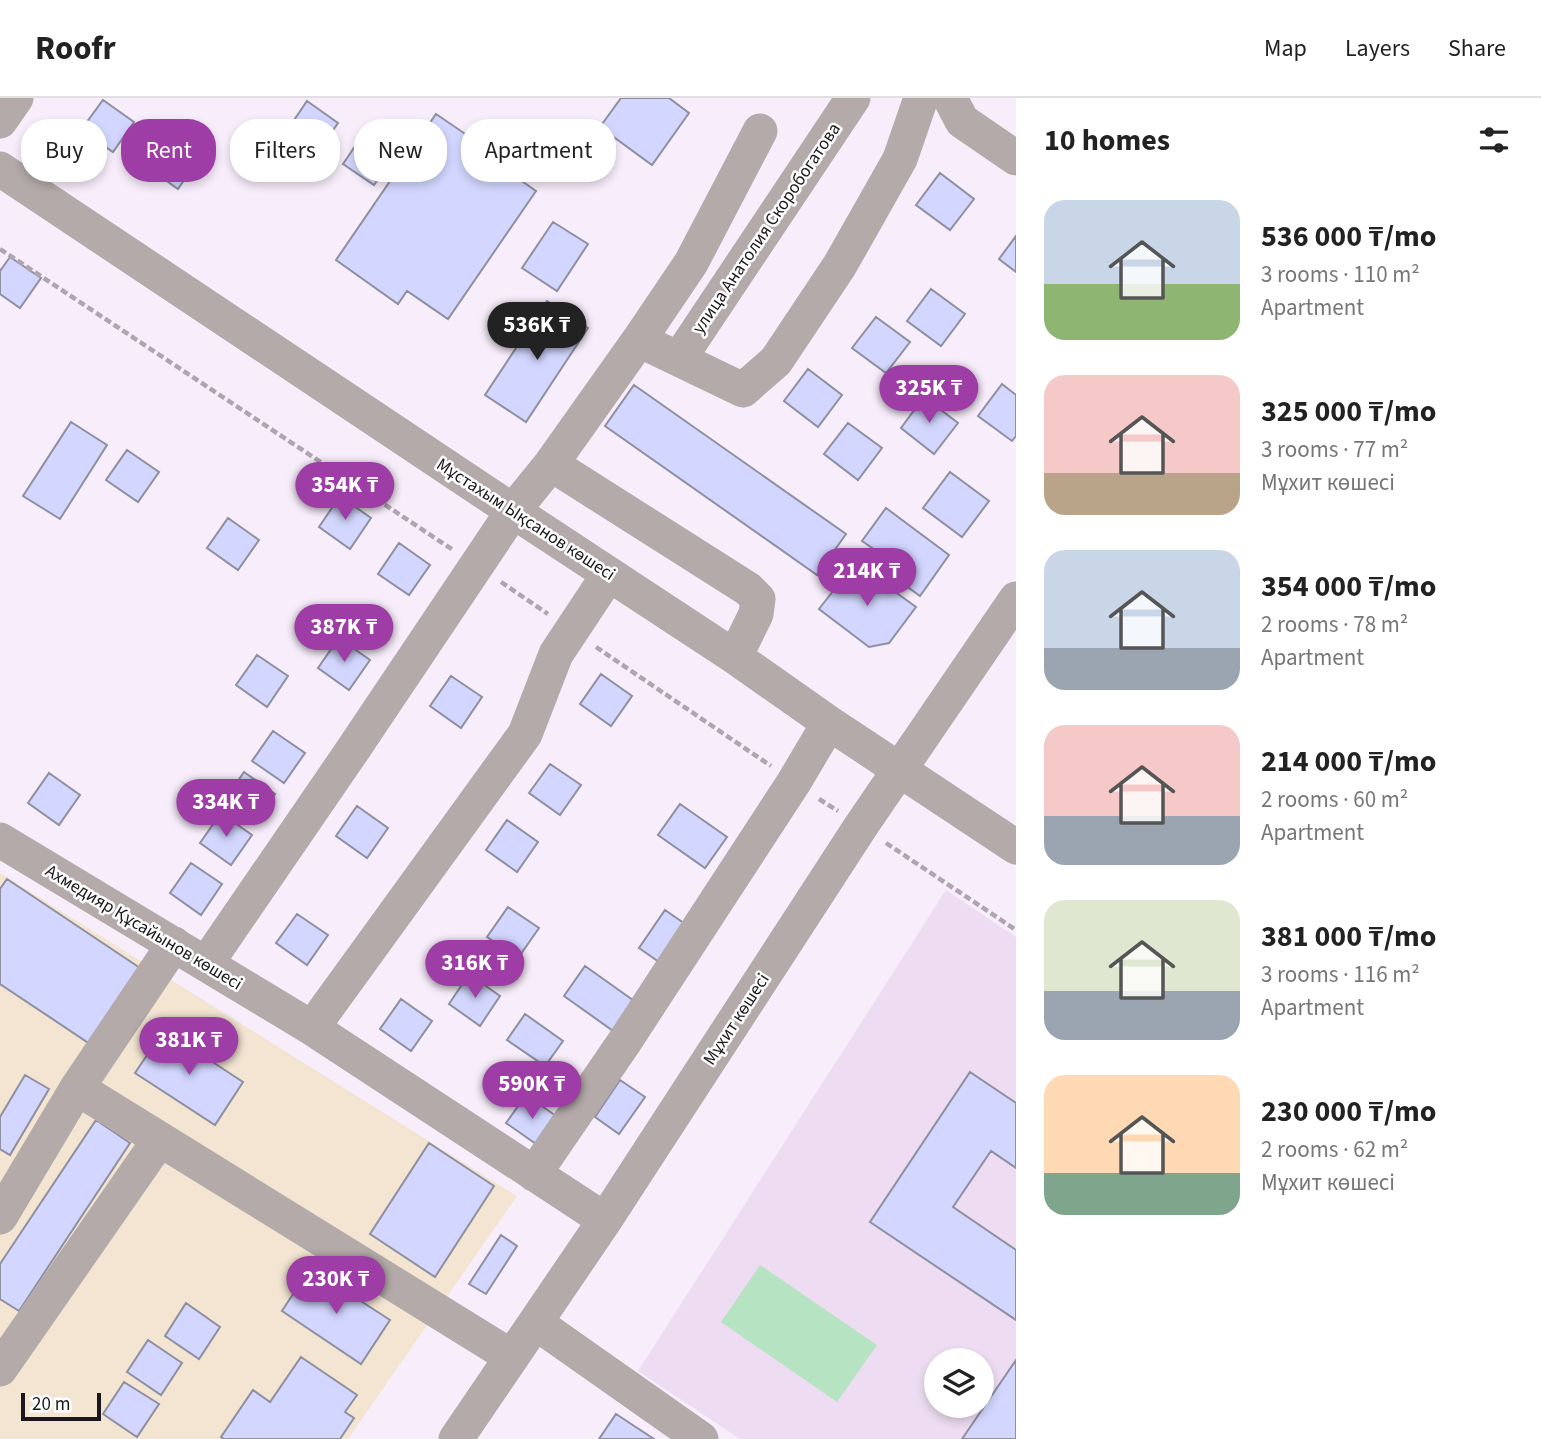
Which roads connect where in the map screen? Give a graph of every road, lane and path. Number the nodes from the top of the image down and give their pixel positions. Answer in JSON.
{"nodes":[{"id":1,"x":16,"y":98,"type":"edge"},
{"id":2,"x":853,"y":98,"type":"edge"},
{"id":3,"x":921,"y":98,"type":"edge"},
{"id":4,"x":950,"y":98,"type":"edge"},
{"id":5,"x":0,"y":121,"type":"edge"},
{"id":6,"x":760,"y":131,"type":"dead end"},
{"id":7,"x":1016,"y":158,"type":"edge"},
{"id":8,"x":0,"y":169,"type":"edge"},
{"id":9,"x":0,"y":249,"type":"edge"},
{"id":10,"x":639,"y":340,"type":"junction"},
{"id":11,"x":679,"y":359,"type":"junction"},
{"id":12,"x":551,"y":464,"type":"junction"},
{"id":13,"x":513,"y":511,"type":"junction"},
{"id":14,"x":476,"y":566,"type":"junction"},
{"id":15,"x":609,"y":575,"type":"junction"},
{"id":16,"x":1016,"y":599,"type":"edge"},
{"id":17,"x":572,"y":630,"type":"junction"},
{"id":18,"x":735,"y":657,"type":"junction"},
{"id":19,"x":829,"y":723,"type":"junction"},
{"id":20,"x":899,"y":770,"type":"junction"},
{"id":21,"x":794,"y":782,"type":"junction"},
{"id":22,"x":861,"y":826,"type":"junction"},
{"id":23,"x":0,"y":840,"type":"edge"},
{"id":24,"x":1016,"y":847,"type":"edge"},
{"id":25,"x":1016,"y":930,"type":"edge"},
{"id":26,"x":174,"y":944,"type":"junction"},
{"id":27,"x":206,"y":964,"type":"junction"},
{"id":28,"x":312,"y":1028,"type":"junction"},
{"id":29,"x":77,"y":1087,"type":"junction"},
{"id":30,"x":160,"y":1139,"type":"junction"},
{"id":31,"x":534,"y":1174,"type":"junction"},
{"id":32,"x":0,"y":1217,"type":"edge"},
{"id":33,"x":605,"y":1220,"type":"junction"},
{"id":34,"x":536,"y":1323,"type":"junction"},
{"id":35,"x":513,"y":1357,"type":"junction"},
{"id":36,"x":0,"y":1369,"type":"edge"},
{"id":37,"x":456,"y":1439,"type":"edge"},
{"id":38,"x":701,"y":1439,"type":"edge"}],
"edges":[{"from":1,"to":5,"type":"street"},
{"from":2,"to":11,"type":"street","name":"улица Анатолия Скоробогатова"},
{"from":3,"to":11,"type":"street"},
{"from":4,"to":7,"type":"street"},
{"from":6,"to":10,"type":"street"},
{"from":8,"to":13,"type":"street","name":"Мұстахым Ықсанов көшесі"},
{"from":9,"to":14,"type":"path"},
{"from":10,"to":11,"type":"street"},
{"from":10,"to":12,"type":"street"},
{"from":12,"to":13,"type":"street"},
{"from":12,"to":18,"type":"street"},
{"from":13,"to":14,"type":"street"},
{"from":13,"to":15,"type":"street","name":"Мұстахым Ықсанов көшесі"},
{"from":14,"to":17,"type":"path"},
{"from":14,"to":27,"type":"street"},
{"from":15,"to":17,"type":"street"},
{"from":15,"to":18,"type":"street","name":"Мұстахым Ықсанов көшесі"},
{"from":16,"to":20,"type":"street","name":"Мұхит көшесі"},
{"from":17,"to":21,"type":"path"},
{"from":17,"to":28,"type":"street"},
{"from":18,"to":19,"type":"street","name":"Мұстахым Ықсанов көшесі"},
{"from":19,"to":20,"type":"street","name":"Мұстахым Ықсанов көшесі"},
{"from":19,"to":21,"type":"street"},
{"from":20,"to":22,"type":"street","name":"Мұхит көшесі"},
{"from":20,"to":24,"type":"street","name":"Мұстахым Ықсанов көшесі"},
{"from":21,"to":22,"type":"path"},
{"from":21,"to":31,"type":"street"},
{"from":22,"to":25,"type":"path"},
{"from":22,"to":33,"type":"street","name":"Мұхит көшесі"},
{"from":23,"to":26,"type":"street","name":"Ахмедияр Құсайынов көшесі"},
{"from":26,"to":27,"type":"street","name":"Ахмедияр Құсайынов көшесі"},
{"from":26,"to":29,"type":"street"},
{"from":27,"to":28,"type":"street","name":"Ахмедияр Құсайынов көшесі"},
{"from":28,"to":31,"type":"street","name":"Ахмедияр Құсайынов көшесі"},
{"from":29,"to":30,"type":"street"},
{"from":29,"to":32,"type":"street"},
{"from":30,"to":35,"type":"street"},
{"from":30,"to":36,"type":"street"},
{"from":31,"to":33,"type":"street","name":"Ахмедияр Құсайынов көшесі"},
{"from":33,"to":34,"type":"street","name":"Мұхит көшесі"},
{"from":34,"to":35,"type":"street","name":"Мұхит көшесі"},
{"from":34,"to":38,"type":"street"},
{"from":35,"to":37,"type":"street","name":"Мұхит көшесі"}]}
